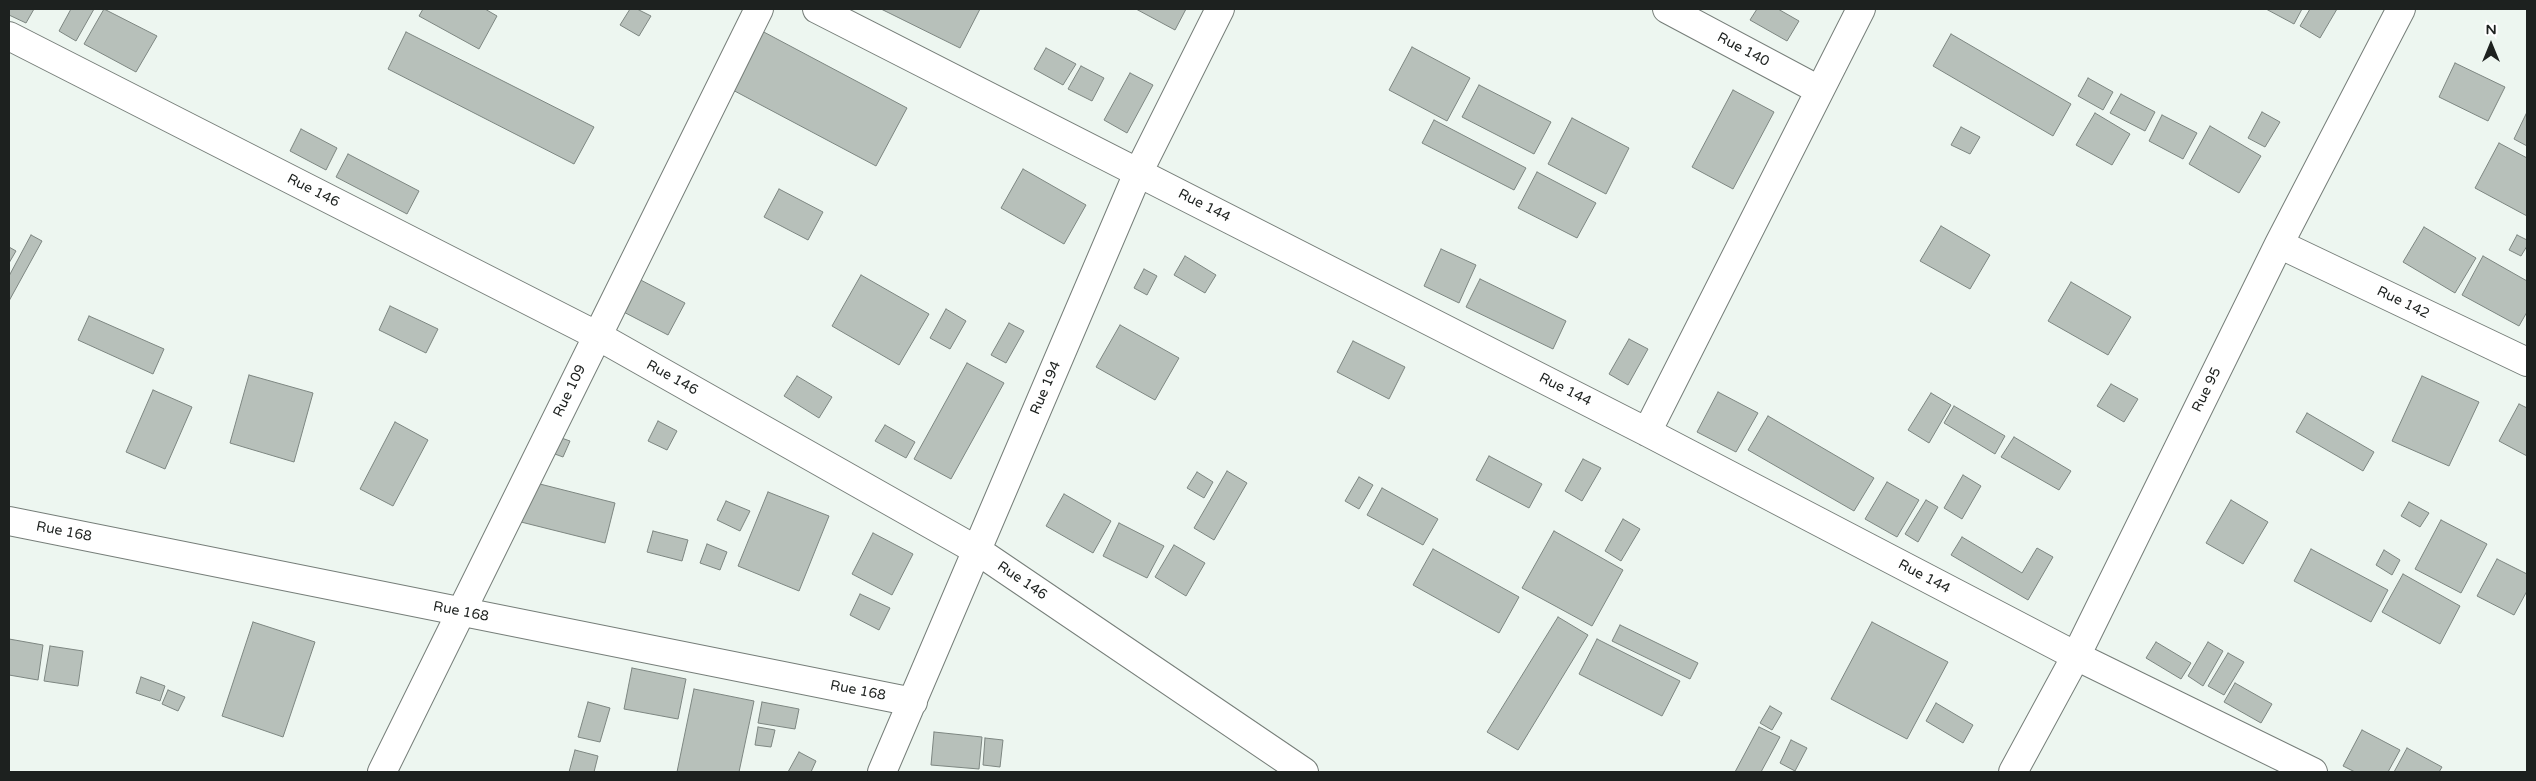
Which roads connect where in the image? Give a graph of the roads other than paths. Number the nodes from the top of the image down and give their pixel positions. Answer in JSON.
{"nodes":[{"id":1,"x":759,"y":9,"type":"edge"},
{"id":2,"x":817,"y":9,"type":"edge"},
{"id":3,"x":1220,"y":9,"type":"edge"},
{"id":4,"x":1667,"y":9,"type":"edge"},
{"id":5,"x":1861,"y":9,"type":"edge"},
{"id":6,"x":2401,"y":9,"type":"edge"},
{"id":7,"x":9,"y":36,"type":"edge"},
{"id":8,"x":1820,"y":90,"type":"junction"},
{"id":9,"x":1138,"y":173,"type":"junction"},
{"id":10,"x":2279,"y":244,"type":"junction"},
{"id":11,"x":598,"y":336,"type":"junction"},
{"id":12,"x":2527,"y":362,"type":"edge"},
{"id":13,"x":1647,"y":432,"type":"junction"},
{"id":14,"x":9,"y":521,"type":"edge"},
{"id":15,"x":978,"y":551,"type":"junction"},
{"id":16,"x":460,"y":612,"type":"junction"},
{"id":17,"x":2076,"y":656,"type":"junction"},
{"id":18,"x":912,"y":702,"type":"junction"},
{"id":19,"x":382,"y":772,"type":"edge"},
{"id":20,"x":882,"y":772,"type":"edge"},
{"id":21,"x":1304,"y":772,"type":"edge"},
{"id":22,"x":2013,"y":772,"type":"edge"},
{"id":23,"x":2313,"y":772,"type":"edge"}],
"edges":[{"from":1,"to":11,"type":"street","name":"Rue 109"},
{"from":2,"to":9,"type":"street","name":"Rue 144"},
{"from":3,"to":9,"type":"street","name":"Rue 194"},
{"from":4,"to":8,"type":"street","name":"Rue 140"},
{"from":5,"to":8,"type":"street"},
{"from":6,"to":10,"type":"street","name":"Rue 95"},
{"from":7,"to":11,"type":"street","name":"Rue 146"},
{"from":8,"to":13,"type":"street"},
{"from":9,"to":13,"type":"street","name":"Rue 144"},
{"from":9,"to":15,"type":"street","name":"Rue 194"},
{"from":10,"to":12,"type":"street","name":"Rue 142"},
{"from":10,"to":17,"type":"street","name":"Rue 95"},
{"from":11,"to":15,"type":"street","name":"Rue 146"},
{"from":11,"to":16,"type":"street","name":"Rue 109"},
{"from":13,"to":17,"type":"street","name":"Rue 144"},
{"from":14,"to":16,"type":"street","name":"Rue 168"},
{"from":15,"to":18,"type":"street","name":"Rue 194"},
{"from":15,"to":21,"type":"street","name":"Rue 146"},
{"from":16,"to":18,"type":"street","name":"Rue 168"},
{"from":16,"to":19,"type":"street","name":"Rue 109"},
{"from":17,"to":22,"type":"street","name":"Rue 95"},
{"from":17,"to":23,"type":"street","name":"Rue 144"},
{"from":18,"to":20,"type":"street","name":"Rue 194"}]}
